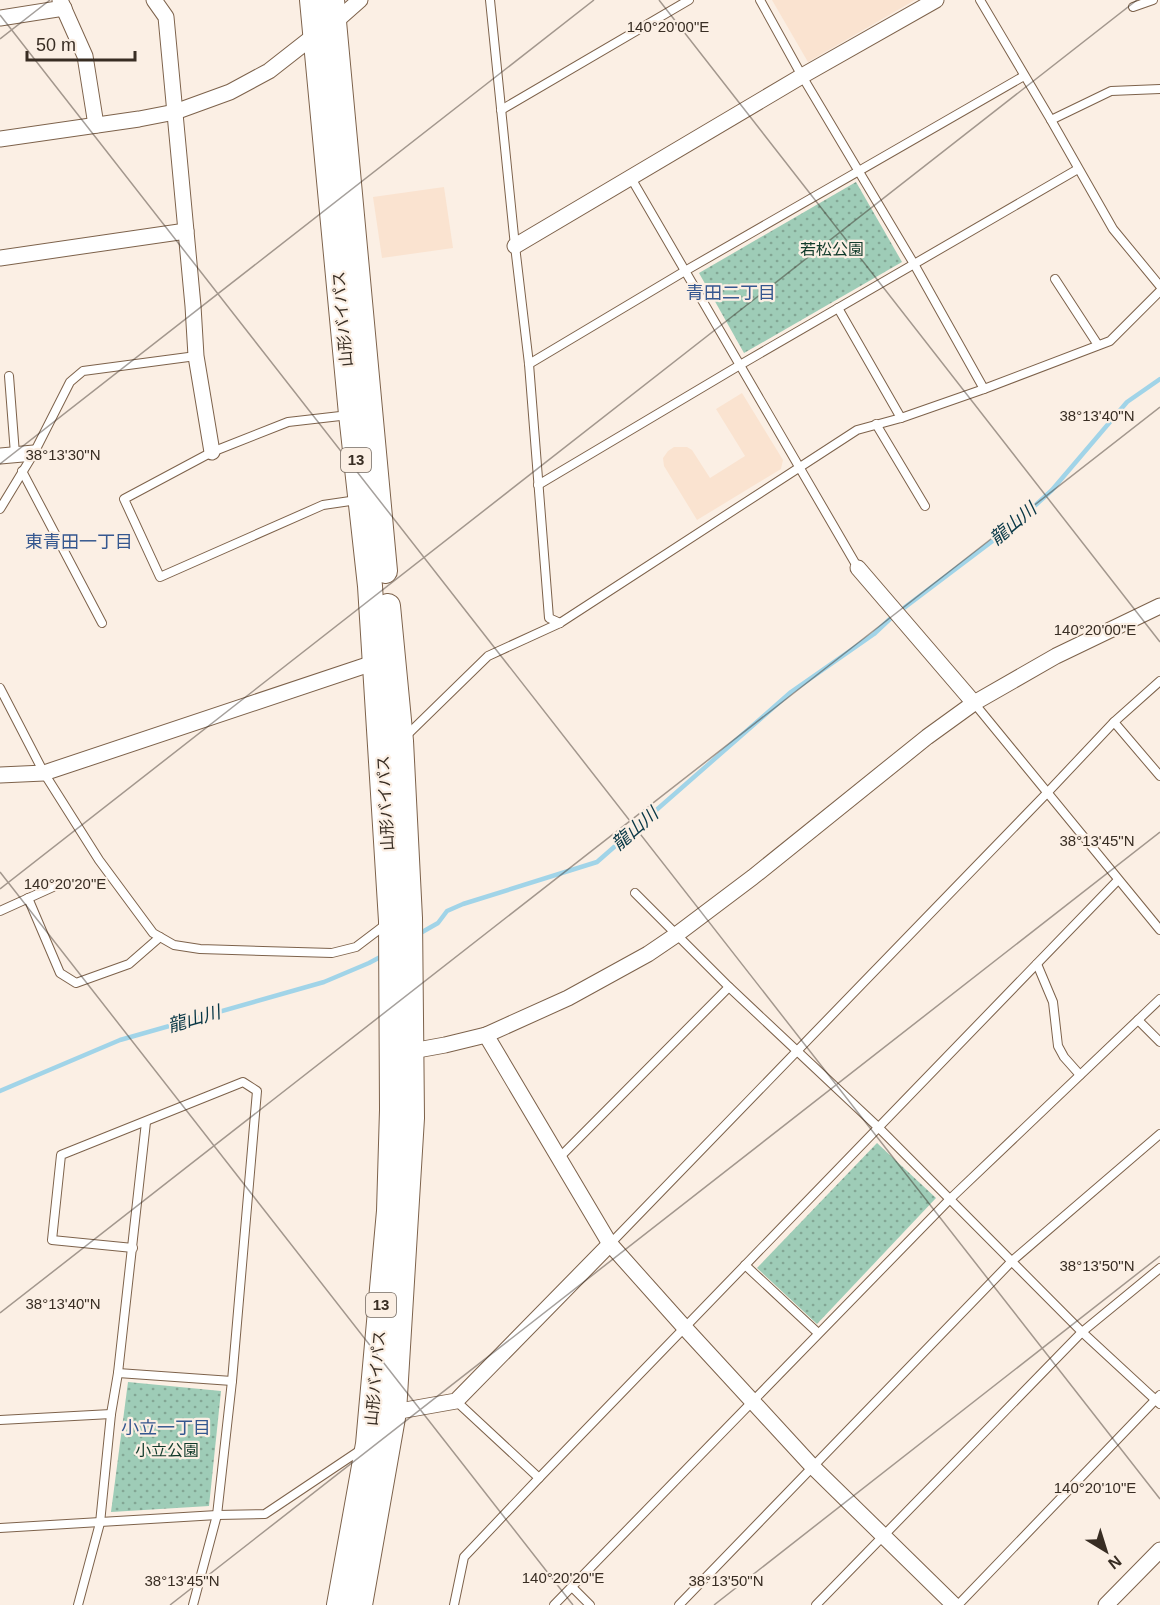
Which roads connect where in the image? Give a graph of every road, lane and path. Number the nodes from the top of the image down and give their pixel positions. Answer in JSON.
{"nodes":[{"id":1,"x":154,"y":0,"type":"edge"},
{"id":2,"x":312,"y":0,"type":"edge"},
{"id":3,"x":360,"y":0,"type":"edge"},
{"id":4,"x":490,"y":0,"type":"edge"},
{"id":5,"x":689,"y":0,"type":"edge"},
{"id":6,"x":760,"y":0,"type":"edge"},
{"id":7,"x":936,"y":0,"type":"edge"},
{"id":8,"x":980,"y":0,"type":"edge"},
{"id":9,"x":1153,"y":0,"type":"edge"},
{"id":10,"x":62,"y":4,"type":"edge"},
{"id":11,"x":1132,"y":7,"type":"dead end"},
{"id":12,"x":0,"y":18,"type":"edge"},
{"id":13,"x":327,"y":19,"type":"edge"},
{"id":14,"x":802,"y":76,"type":"junction"},
{"id":15,"x":1024,"y":76,"type":"junction"},
{"id":16,"x":1160,"y":89,"type":"edge"},
{"id":17,"x":501,"y":110,"type":"junction"},
{"id":18,"x":175,"y":112,"type":"junction"},
{"id":19,"x":1051,"y":120,"type":"junction"},
{"id":20,"x":96,"y":125,"type":"junction"},
{"id":21,"x":0,"y":138,"type":"edge"},
{"id":22,"x":1078,"y":169,"type":"junction"},
{"id":23,"x":859,"y":170,"type":"junction"},
{"id":24,"x":632,"y":178,"type":"junction"},
{"id":25,"x":186,"y":231,"type":"junction"},
{"id":26,"x":515,"y":246,"type":"junction"},
{"id":27,"x":0,"y":258,"type":"edge"},
{"id":28,"x":914,"y":264,"type":"junction"},
{"id":29,"x":685,"y":271,"type":"junction"},
{"id":30,"x":1055,"y":279,"type":"dead end"},
{"id":31,"x":1160,"y":286,"type":"edge"},
{"id":32,"x":1160,"y":291,"type":"edge"},
{"id":33,"x":838,"y":308,"type":"junction"},
{"id":34,"x":1098,"y":345,"type":"junction"},
{"id":35,"x":196,"y":356,"type":"junction"},
{"id":36,"x":529,"y":364,"type":"junction"},
{"id":37,"x":740,"y":365,"type":"junction"},
{"id":38,"x":9,"y":376,"type":"dead end"},
{"id":39,"x":984,"y":389,"type":"junction"},
{"id":40,"x":351,"y":414,"type":"junction"},
{"id":41,"x":901,"y":418,"type":"junction"},
{"id":42,"x":876,"y":424,"type":"junction"},
{"id":43,"x":34,"y":453,"type":"junction"},
{"id":44,"x":212,"y":453,"type":"junction"},
{"id":45,"x":8,"y":455,"type":"edge"},
{"id":46,"x":799,"y":467,"type":"junction"},
{"id":47,"x":22,"y":471,"type":"junction"},
{"id":48,"x":538,"y":485,"type":"junction"},
{"id":49,"x":361,"y":500,"type":"junction"},
{"id":50,"x":925,"y":506,"type":"dead end"},
{"id":51,"x":0,"y":509,"type":"edge"},
{"id":52,"x":858,"y":568,"type":"joint"},
{"id":53,"x":1160,"y":606,"type":"edge"},
{"id":54,"x":102,"y":623,"type":"dead end"},
{"id":55,"x":560,"y":623,"type":"junction"},
{"id":56,"x":376,"y":662,"type":"junction"},
{"id":57,"x":1160,"y":681,"type":"edge"},
{"id":58,"x":0,"y":688,"type":"edge"},
{"id":59,"x":974,"y":703,"type":"junction"},
{"id":60,"x":1114,"y":722,"type":"junction"},
{"id":61,"x":401,"y":741,"type":"junction"},
{"id":62,"x":44,"y":773,"type":"junction"},
{"id":63,"x":0,"y":775,"type":"edge"},
{"id":64,"x":1160,"y":776,"type":"edge"},
{"id":65,"x":1047,"y":793,"type":"junction"},
{"id":66,"x":1118,"y":880,"type":"junction"},
{"id":67,"x":52,"y":887,"type":"dead end"},
{"id":68,"x":635,"y":893,"type":"dead end"},
{"id":69,"x":28,"y":898,"type":"junction"},
{"id":70,"x":0,"y":911,"type":"edge"},
{"id":71,"x":401,"y":919,"type":"junction"},
{"id":72,"x":1160,"y":930,"type":"edge"},
{"id":73,"x":676,"y":935,"type":"junction"},
{"id":74,"x":160,"y":937,"type":"junction"},
{"id":75,"x":1036,"y":964,"type":"junction"},
{"id":76,"x":729,"y":987,"type":"junction"},
{"id":77,"x":1160,"y":999,"type":"edge"},
{"id":78,"x":402,"y":1003,"type":"junction"},
{"id":79,"x":1138,"y":1020,"type":"junction"},
{"id":80,"x":486,"y":1035,"type":"junction"},
{"id":81,"x":1160,"y":1042,"type":"edge"},
{"id":82,"x":412,"y":1051,"type":"junction"},
{"id":83,"x":797,"y":1051,"type":"junction"},
{"id":84,"x":1080,"y":1075,"type":"junction"},
{"id":85,"x":146,"y":1122,"type":"junction"},
{"id":86,"x":879,"y":1128,"type":"junction"},
{"id":87,"x":1160,"y":1134,"type":"edge"},
{"id":88,"x":558,"y":1159,"type":"junction"},
{"id":89,"x":950,"y":1199,"type":"junction"},
{"id":90,"x":610,"y":1244,"type":"junction"},
{"id":91,"x":133,"y":1248,"type":"junction"},
{"id":92,"x":1012,"y":1262,"type":"junction"},
{"id":93,"x":745,"y":1265,"type":"junction"},
{"id":94,"x":1160,"y":1268,"type":"edge"},
{"id":95,"x":685,"y":1328,"type":"junction"},
{"id":96,"x":1082,"y":1332,"type":"junction"},
{"id":97,"x":818,"y":1333,"type":"junction"},
{"id":98,"x":118,"y":1373,"type":"junction"},
{"id":99,"x":232,"y":1381,"type":"junction"},
{"id":100,"x":1158,"y":1400,"type":"edge"},
{"id":101,"x":456,"y":1401,"type":"junction"},
{"id":102,"x":752,"y":1401,"type":"junction"},
{"id":103,"x":394,"y":1412,"type":"junction"},
{"id":104,"x":111,"y":1414,"type":"junction"},
{"id":105,"x":0,"y":1420,"type":"edge"},
{"id":106,"x":368,"y":1444,"type":"junction"},
{"id":107,"x":812,"y":1466,"type":"junction"},
{"id":108,"x":539,"y":1478,"type":"junction"},
{"id":109,"x":217,"y":1515,"type":"junction"},
{"id":110,"x":100,"y":1523,"type":"junction"},
{"id":111,"x":0,"y":1528,"type":"edge"},
{"id":112,"x":883,"y":1535,"type":"junction"},
{"id":113,"x":1160,"y":1551,"type":"edge"},
{"id":114,"x":572,"y":1587,"type":"junction"},
{"id":115,"x":78,"y":1605,"type":"edge"},
{"id":116,"x":193,"y":1605,"type":"edge"},
{"id":117,"x":339,"y":1605,"type":"edge"},
{"id":118,"x":360,"y":1605,"type":"edge"},
{"id":119,"x":454,"y":1605,"type":"edge"},
{"id":120,"x":554,"y":1605,"type":"edge"},
{"id":121,"x":590,"y":1605,"type":"edge"},
{"id":122,"x":679,"y":1605,"type":"edge"},
{"id":123,"x":816,"y":1605,"type":"edge"},
{"id":124,"x":956,"y":1605,"type":"edge"},
{"id":125,"x":1106,"y":1605,"type":"edge"}],
"edges":[{"from":1,"to":18,"type":"street"},
{"from":2,"to":13,"type":"highway","name":"山形バイパス","number":"13"},
{"from":3,"to":13,"type":"street"},
{"from":4,"to":17,"type":"lane"},
{"from":5,"to":17,"type":"lane"},
{"from":6,"to":14,"type":"lane"},
{"from":7,"to":14,"type":"street"},
{"from":8,"to":15,"type":"lane"},
{"from":9,"to":11,"type":"lane"},
{"from":10,"to":12,"type":"street"},
{"from":10,"to":20,"type":"street"},
{"from":13,"to":18,"type":"street"},
{"from":13,"to":40,"type":"highway","name":"山形バイパス","number":"13"},
{"from":13,"to":61,"type":"highway","name":"山形バイパス","number":"13"},
{"from":14,"to":23,"type":"lane"},
{"from":14,"to":24,"type":"street"},
{"from":15,"to":19,"type":"lane"},
{"from":15,"to":23,"type":"lane"},
{"from":16,"to":19,"type":"lane"},
{"from":17,"to":26,"type":"lane"},
{"from":18,"to":20,"type":"street"},
{"from":18,"to":25,"type":"street"},
{"from":19,"to":22,"type":"lane"},
{"from":20,"to":21,"type":"street"},
{"from":22,"to":28,"type":"lane"},
{"from":22,"to":31,"type":"lane"},
{"from":23,"to":28,"type":"lane"},
{"from":23,"to":29,"type":"lane"},
{"from":24,"to":26,"type":"street"},
{"from":24,"to":29,"type":"lane"},
{"from":25,"to":27,"type":"street"},
{"from":25,"to":35,"type":"street"},
{"from":26,"to":36,"type":"lane"},
{"from":28,"to":33,"type":"lane"},
{"from":28,"to":39,"type":"lane"},
{"from":29,"to":36,"type":"lane"},
{"from":29,"to":37,"type":"lane"},
{"from":30,"to":34,"type":"lane"},
{"from":32,"to":34,"type":"lane"},
{"from":33,"to":37,"type":"lane"},
{"from":33,"to":41,"type":"lane"},
{"from":34,"to":39,"type":"lane"},
{"from":35,"to":43,"type":"lane"},
{"from":35,"to":44,"type":"street"},
{"from":36,"to":48,"type":"lane"},
{"from":37,"to":46,"type":"lane"},
{"from":37,"to":48,"type":"lane"},
{"from":38,"to":45,"type":"lane"},
{"from":39,"to":41,"type":"lane"},
{"from":40,"to":44,"type":"lane"},
{"from":40,"to":49,"type":"highway","name":"山形バイパス","number":"13"},
{"from":41,"to":42,"type":"lane"},
{"from":42,"to":46,"type":"lane"},
{"from":42,"to":50,"type":"lane"},
{"from":43,"to":45,"type":"street"},
{"from":43,"to":47,"type":"lane"},
{"from":44,"to":49,"type":"lane"},
{"from":46,"to":52,"type":"lane"},
{"from":46,"to":55,"type":"lane"},
{"from":47,"to":51,"type":"lane"},
{"from":47,"to":54,"type":"lane"},
{"from":48,"to":55,"type":"lane"},
{"from":49,"to":56,"type":"highway","name":"山形バイパス","number":"13"},
{"from":52,"to":59,"type":"street"},
{"from":53,"to":59,"type":"street"},
{"from":55,"to":61,"type":"lane"},
{"from":56,"to":62,"type":"street"},
{"from":56,"to":71,"type":"highway","name":"山形バイパス","number":"13"},
{"from":57,"to":60,"type":"lane"},
{"from":58,"to":62,"type":"lane"},
{"from":59,"to":65,"type":"lane"},
{"from":59,"to":73,"type":"street"},
{"from":60,"to":64,"type":"lane"},
{"from":60,"to":65,"type":"lane"},
{"from":61,"to":71,"type":"highway","name":"山形バイパス","number":"13"},
{"from":62,"to":63,"type":"street"},
{"from":62,"to":74,"type":"lane"},
{"from":65,"to":66,"type":"lane"},
{"from":65,"to":83,"type":"lane"},
{"from":66,"to":72,"type":"lane"},
{"from":66,"to":75,"type":"lane"},
{"from":67,"to":69,"type":"lane"},
{"from":68,"to":73,"type":"lane"},
{"from":69,"to":70,"type":"lane"},
{"from":69,"to":74,"type":"lane"},
{"from":71,"to":74,"type":"lane"},
{"from":71,"to":78,"type":"highway","name":"山形バイパス","number":"13"},
{"from":73,"to":76,"type":"lane"},
{"from":73,"to":80,"type":"street"},
{"from":75,"to":84,"type":"lane"},
{"from":75,"to":86,"type":"lane"},
{"from":76,"to":83,"type":"lane"},
{"from":76,"to":88,"type":"lane"},
{"from":77,"to":79,"type":"lane"},
{"from":78,"to":82,"type":"highway","name":"山形バイパス","number":"13"},
{"from":78,"to":106,"type":"highway","name":"山形バイパス","number":"13"},
{"from":79,"to":81,"type":"lane"},
{"from":79,"to":84,"type":"lane"},
{"from":80,"to":82,"type":"street"},
{"from":80,"to":88,"type":"street"},
{"from":82,"to":103,"type":"highway","name":"山形バイパス","number":"13"},
{"from":83,"to":86,"type":"lane"},
{"from":83,"to":90,"type":"lane"},
{"from":84,"to":89,"type":"lane"},
{"from":85,"to":91,"type":"lane"},
{"from":85,"to":91,"type":"lane"},
{"from":85,"to":99,"type":"lane"},
{"from":86,"to":89,"type":"lane"},
{"from":86,"to":93,"type":"lane"},
{"from":87,"to":92,"type":"lane"},
{"from":88,"to":90,"type":"street"},
{"from":89,"to":92,"type":"lane"},
{"from":89,"to":97,"type":"lane"},
{"from":90,"to":95,"type":"street"},
{"from":90,"to":101,"type":"street"},
{"from":91,"to":98,"type":"lane"},
{"from":92,"to":96,"type":"lane"},
{"from":92,"to":107,"type":"lane"},
{"from":93,"to":95,"type":"lane"},
{"from":93,"to":97,"type":"lane"},
{"from":94,"to":96,"type":"lane"},
{"from":95,"to":102,"type":"street"},
{"from":95,"to":108,"type":"lane"},
{"from":96,"to":100,"type":"lane"},
{"from":96,"to":112,"type":"lane"},
{"from":97,"to":102,"type":"lane"},
{"from":98,"to":99,"type":"lane"},
{"from":98,"to":104,"type":"lane"},
{"from":99,"to":109,"type":"lane"},
{"from":100,"to":124,"type":"lane"},
{"from":101,"to":103,"type":"street"},
{"from":101,"to":108,"type":"lane"},
{"from":102,"to":107,"type":"street"},
{"from":102,"to":114,"type":"lane"},
{"from":103,"to":118,"type":"highway","name":"山形バイパス","number":"13"},
{"from":104,"to":105,"type":"lane"},
{"from":104,"to":110,"type":"lane"},
{"from":106,"to":109,"type":"lane"},
{"from":106,"to":117,"type":"highway","name":"山形バイパス","number":"13"},
{"from":107,"to":112,"type":"street"},
{"from":107,"to":122,"type":"lane"},
{"from":108,"to":119,"type":"lane"},
{"from":109,"to":110,"type":"lane"},
{"from":109,"to":116,"type":"lane"},
{"from":110,"to":111,"type":"lane"},
{"from":110,"to":115,"type":"lane"},
{"from":112,"to":123,"type":"lane"},
{"from":112,"to":124,"type":"street"},
{"from":113,"to":125,"type":"street"},
{"from":114,"to":120,"type":"lane"},
{"from":114,"to":121,"type":"lane"}]}
